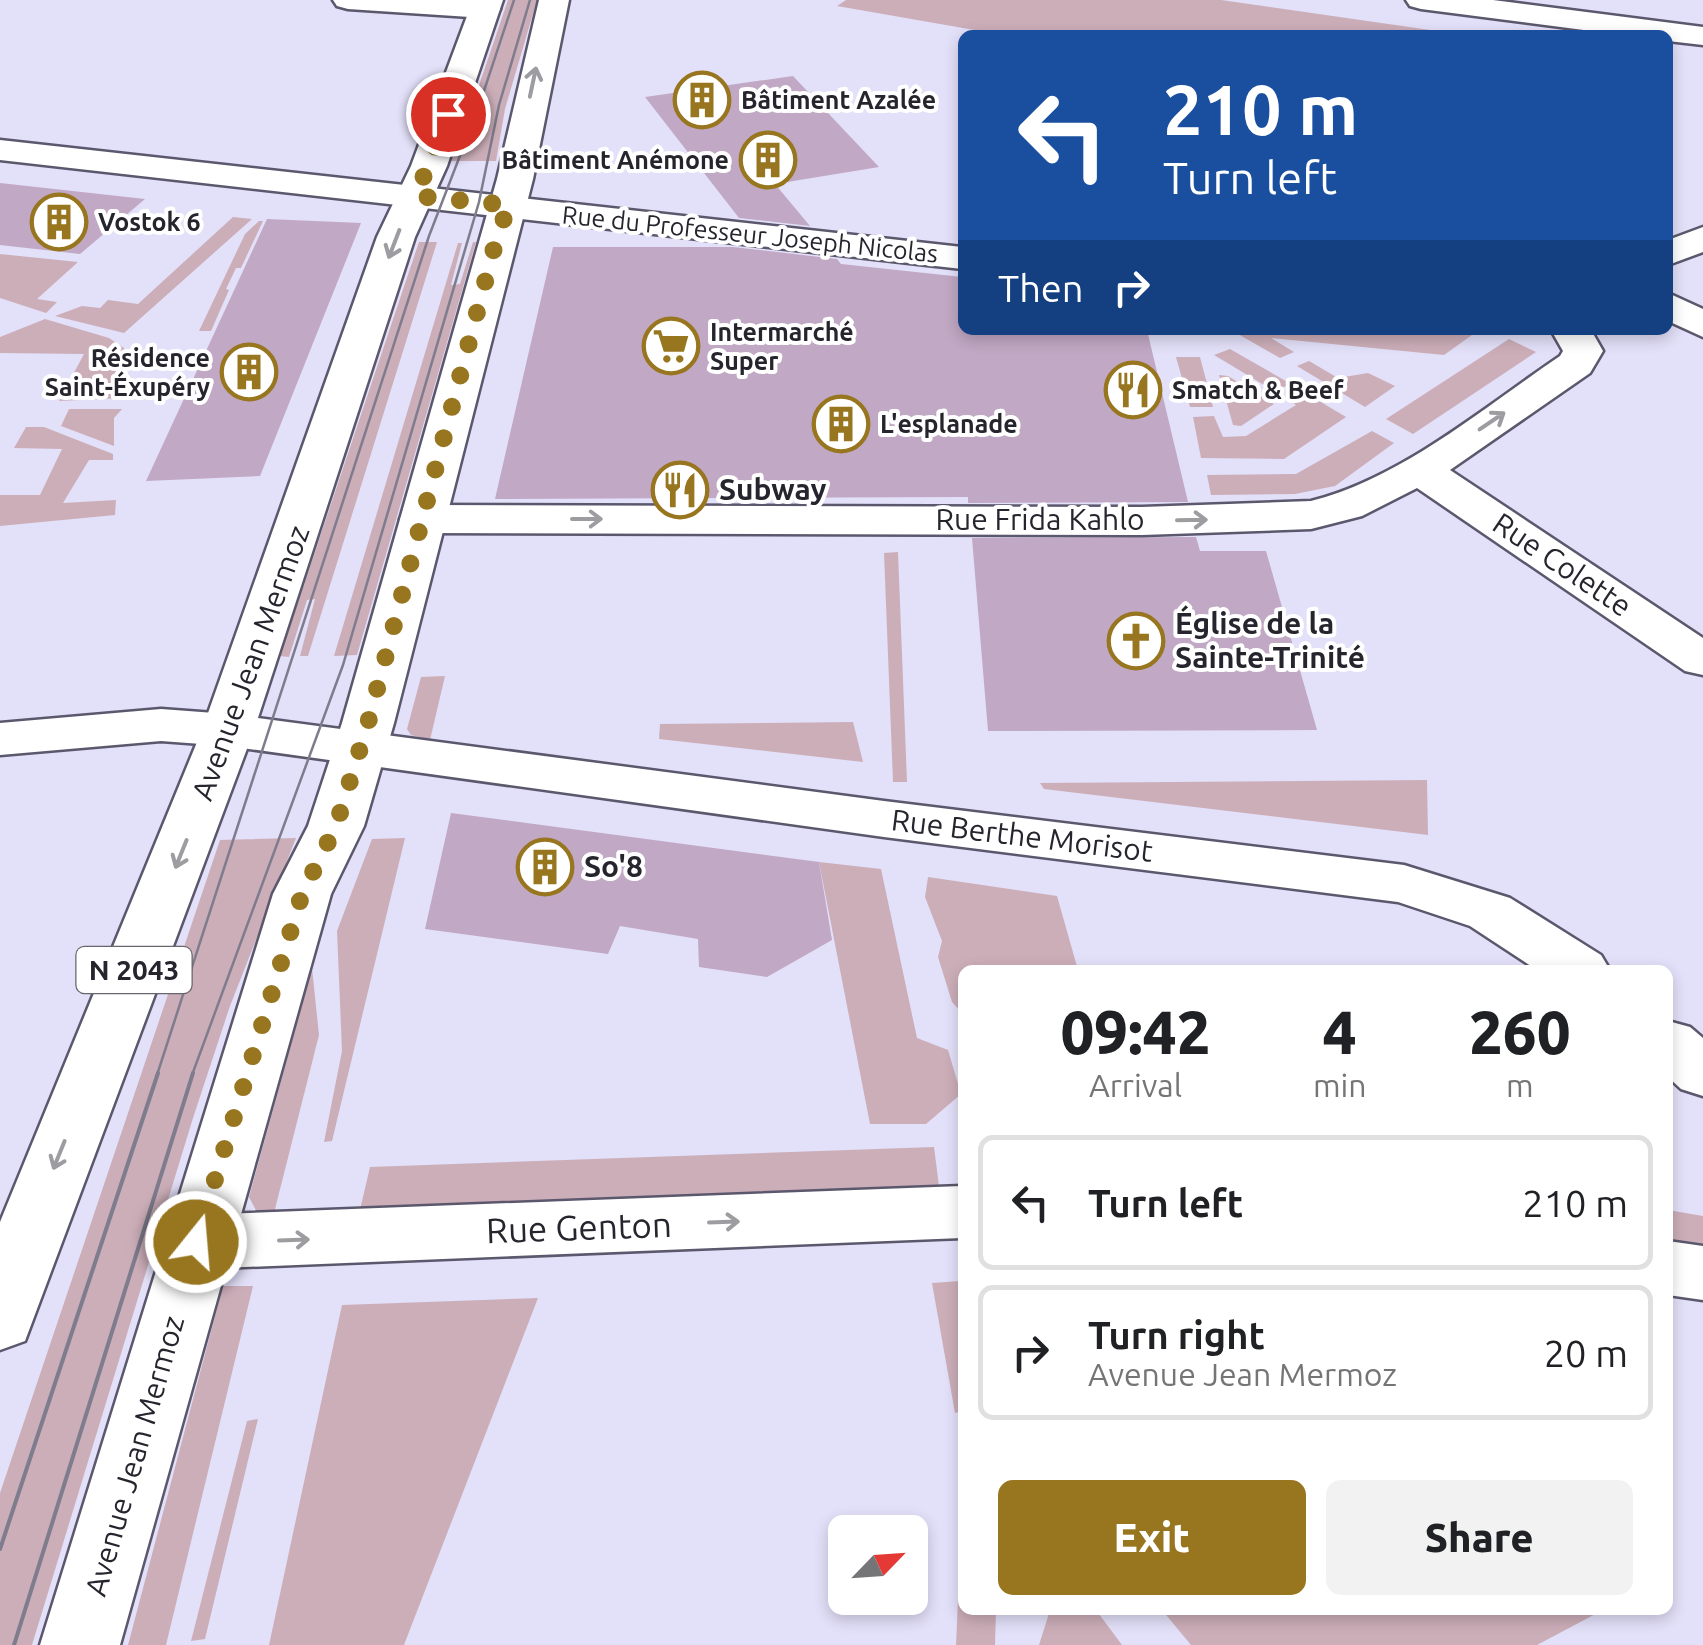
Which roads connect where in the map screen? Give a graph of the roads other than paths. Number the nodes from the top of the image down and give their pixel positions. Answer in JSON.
{"nodes":[{"id":1,"x":348,"y":0,"type":"edge"},
{"id":2,"x":554,"y":0,"type":"edge"},
{"id":3,"x":1421,"y":0,"type":"edge"},
{"id":4,"x":486,"y":4,"type":"edge"},
{"id":5,"x":1656,"y":30,"type":"edge"},
{"id":6,"x":1673,"y":32,"type":"edge"},
{"id":7,"x":1703,"y":36,"type":"edge"},
{"id":8,"x":0,"y":150,"type":"edge"},
{"id":9,"x":416,"y":196,"type":"junction"},
{"id":10,"x":509,"y":205,"type":"junction"},
{"id":11,"x":1703,"y":238,"type":"edge"},
{"id":12,"x":1673,"y":252,"type":"edge"},
{"id":13,"x":958,"y":258,"type":"edge"},
{"id":14,"x":1673,"y":309,"type":"edge"},
{"id":15,"x":1703,"y":324,"type":"edge"},
{"id":16,"x":1574,"y":335,"type":"edge"},
{"id":17,"x":1420,"y":470,"type":"junction"},
{"id":18,"x":423,"y":519,"type":"junction"},
{"id":19,"x":1703,"y":660,"type":"edge"},
{"id":20,"x":228,"y":730,"type":"junction"},
{"id":21,"x":0,"y":739,"type":"edge"},
{"id":22,"x":360,"y":750,"type":"junction"},
{"id":23,"x":1572,"y":965,"type":"edge"},
{"id":24,"x":1673,"y":1048,"type":"edge"},
{"id":25,"x":1703,"y":1073,"type":"edge"},
{"id":26,"x":19,"y":1207,"type":"edge"},
{"id":27,"x":958,"y":1212,"type":"edge"},
{"id":28,"x":196,"y":1242,"type":"junction"},
{"id":29,"x":1673,"y":1269,"type":"edge"},
{"id":30,"x":1703,"y":1273,"type":"edge"},
{"id":31,"x":0,"y":1321,"type":"edge"},
{"id":32,"x":80,"y":1645,"type":"edge"}],
"edges":[{"from":1,"to":4,"type":"street"},
{"from":10,"to":2,"type":"street","name":"Avenue Jean Mermoz","one_way":true},
{"from":3,"to":5,"type":"street"},
{"from":4,"to":9,"type":"street","name":"Avenue Jean Mermoz"},
{"from":6,"to":7,"type":"street"},
{"from":8,"to":9,"type":"street","name":"Rue du Professeur Joseph Nicolas"},
{"from":9,"to":10,"type":"street","name":"Rue du Professeur Joseph Nicolas"},
{"from":9,"to":20,"type":"street","name":"Avenue Jean Mermoz","one_way":true},
{"from":10,"to":13,"type":"street","name":"Rue du Professeur Joseph Nicolas"},
{"from":10,"to":18,"type":"street","name":"Avenue Jean Mermoz"},
{"from":11,"to":12,"type":"street"},
{"from":14,"to":15,"type":"street"},
{"from":17,"to":16,"type":"street","name":"Rue Frida Kahlo","one_way":true},
{"from":18,"to":17,"type":"street","name":"Rue Frida Kahlo","one_way":true},
{"from":17,"to":19,"type":"street","name":"Rue Colette"},
{"from":18,"to":22,"type":"street","name":"Avenue Jean Mermoz"},
{"from":20,"to":21,"type":"street","name":"Rue Berthe Morisot"},
{"from":20,"to":22,"type":"street","name":"Rue Berthe Morisot"},
{"from":20,"to":26,"type":"street","name":"Avenue Jean Mermoz","number":"N 2043","one_way":true},
{"from":22,"to":23,"type":"street","name":"Rue Berthe Morisot"},
{"from":22,"to":28,"type":"street","name":"Avenue Jean Mermoz"},
{"from":24,"to":25,"type":"street"},
{"from":26,"to":31,"type":"street","name":"Avenue Jean Mermoz","number":"N 2043"},
{"from":28,"to":27,"type":"street","name":"Rue Genton","one_way":true},
{"from":28,"to":32,"type":"street","name":"Avenue Jean Mermoz"},
{"from":29,"to":30,"type":"street"}]}
